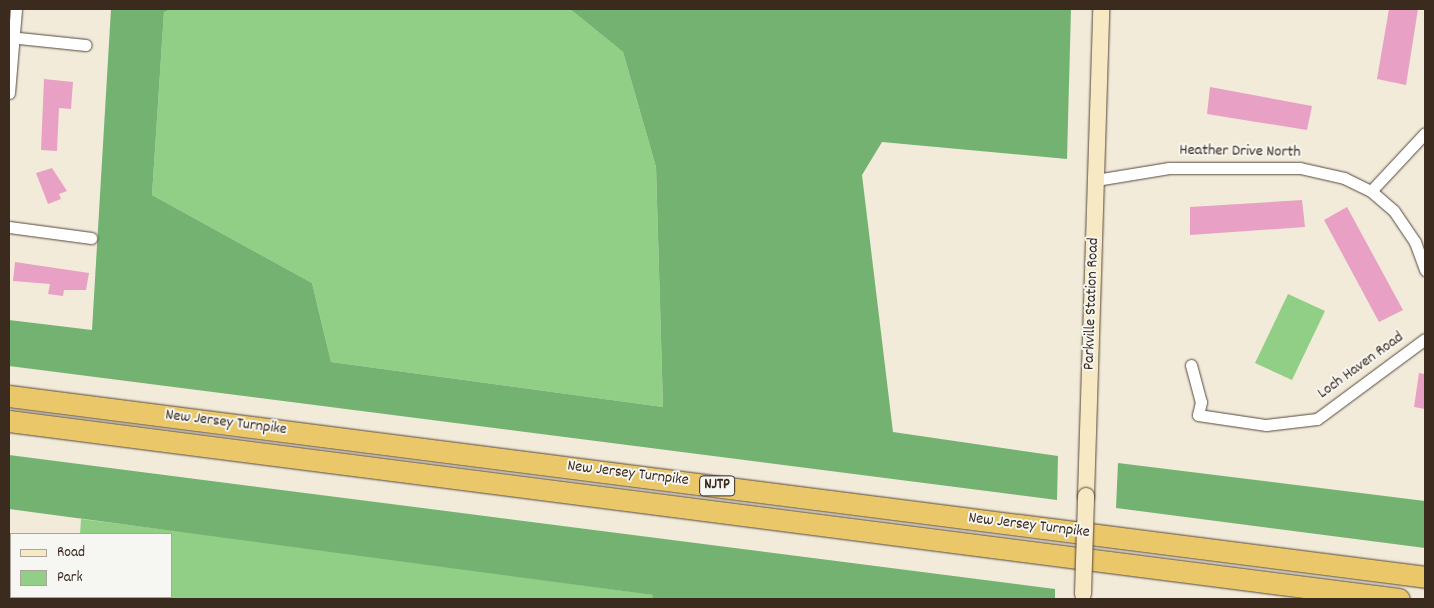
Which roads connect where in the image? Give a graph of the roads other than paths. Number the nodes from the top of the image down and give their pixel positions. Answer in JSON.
{"nodes":[{"id":1,"x":16,"y":9,"type":"edge"},
{"id":2,"x":1101,"y":9,"type":"edge"},
{"id":3,"x":11,"y":37,"type":"edge"},
{"id":4,"x":86,"y":45,"type":"dead end"},
{"id":5,"x":9,"y":93,"type":"edge"},
{"id":6,"x":1425,"y":133,"type":"edge"},
{"id":7,"x":1096,"y":180,"type":"junction"},
{"id":8,"x":1371,"y":191,"type":"junction"},
{"id":9,"x":9,"y":227,"type":"edge"},
{"id":10,"x":91,"y":238,"type":"dead end"},
{"id":11,"x":1425,"y":270,"type":"edge"},
{"id":12,"x":1425,"y":339,"type":"edge"},
{"id":13,"x":1191,"y":366,"type":"dead end"},
{"id":14,"x":9,"y":396,"type":"edge"},
{"id":15,"x":9,"y":421,"type":"edge"},
{"id":16,"x":1425,"y":577,"type":"edge"},
{"id":17,"x":1083,"y":597,"type":"edge"},
{"id":18,"x":1399,"y":599,"type":"edge"}],
"edges":[{"from":1,"to":3,"type":"street"},
{"from":2,"to":7,"type":"main road","name":"Parkville Station Road"},
{"from":3,"to":4,"type":"street"},
{"from":3,"to":5,"type":"street"},
{"from":6,"to":8,"type":"street"},
{"from":7,"to":8,"type":"street","name":"Heather Drive North"},
{"from":7,"to":17,"type":"main road","name":"Parkville Station Road","bridge":true},
{"from":8,"to":11,"type":"street","name":"Heather Drive North"},
{"from":9,"to":10,"type":"street"},
{"from":12,"to":13,"type":"street","name":"Loch Haven Road"},
{"from":14,"to":16,"type":"highway","name":"New Jersey Turnpike","number":"NJTP"},
{"from":15,"to":18,"type":"highway","name":"New Jersey Turnpike","number":"NJTP"}]}
